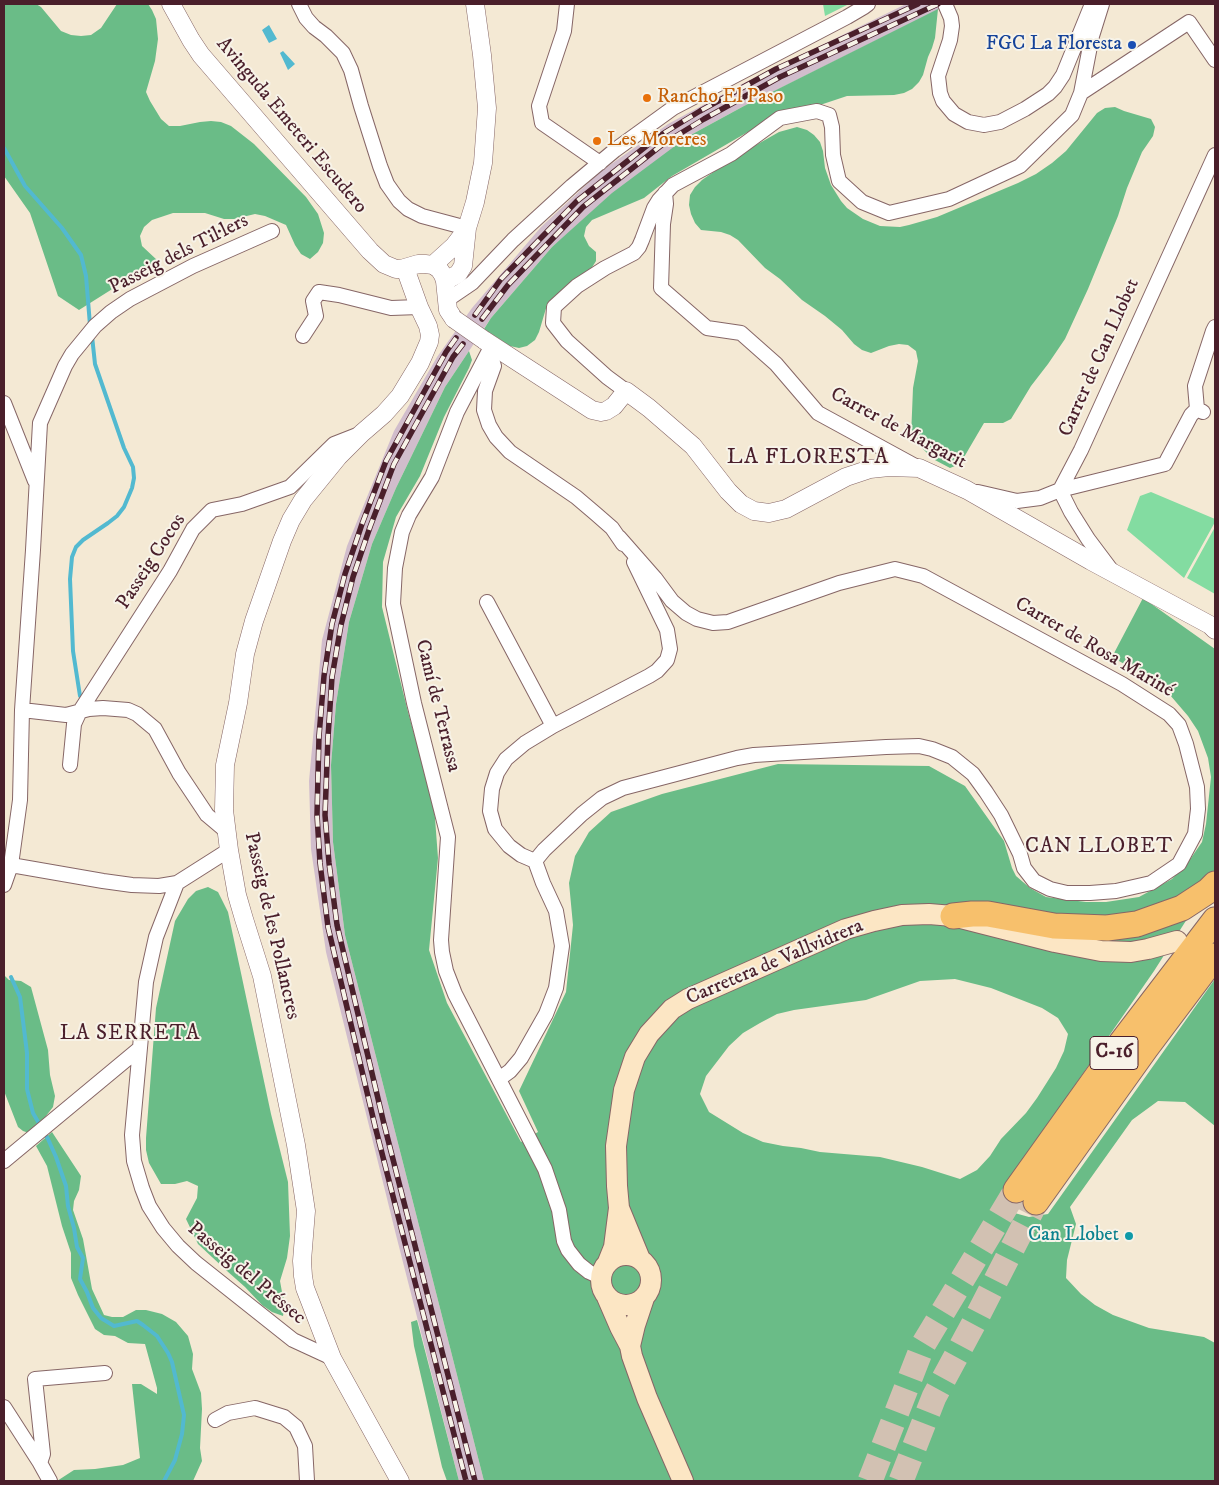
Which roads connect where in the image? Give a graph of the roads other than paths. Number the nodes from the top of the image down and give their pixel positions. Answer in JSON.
{"nodes":[{"id":1,"x":171,"y":4,"type":"edge"},
{"id":2,"x":299,"y":4,"type":"edge"},
{"id":3,"x":475,"y":4,"type":"edge"},
{"id":4,"x":567,"y":4,"type":"edge"},
{"id":5,"x":868,"y":4,"type":"edge"},
{"id":6,"x":1092,"y":4,"type":"edge"},
{"id":7,"x":1102,"y":4,"type":"edge"},
{"id":8,"x":946,"y":8,"type":"edge"},
{"id":9,"x":1215,"y":60,"type":"edge"},
{"id":10,"x":1081,"y":94,"type":"junction"},
{"id":11,"x":1215,"y":156,"type":"edge"},
{"id":12,"x":600,"y":163,"type":"junction"},
{"id":13,"x":665,"y":193,"type":"junction"},
{"id":14,"x":467,"y":228,"type":"junction"},
{"id":15,"x":272,"y":231,"type":"dead end"},
{"id":16,"x":433,"y":265,"type":"junction"},
{"id":17,"x":463,"y":266,"type":"junction"},
{"id":18,"x":398,"y":268,"type":"junction"},
{"id":19,"x":478,"y":277,"type":"junction"},
{"id":20,"x":446,"y":281,"type":"junction"},
{"id":21,"x":447,"y":300,"type":"junction"},
{"id":22,"x":419,"y":307,"type":"junction"},
{"id":23,"x":1215,"y":327,"type":"edge"},
{"id":24,"x":304,"y":336,"type":"dead end"},
{"id":25,"x":489,"y":345,"type":"junction"},
{"id":26,"x":626,"y":391,"type":"junction"},
{"id":27,"x":4,"y":403,"type":"edge"},
{"id":28,"x":362,"y":433,"type":"junction"},
{"id":29,"x":919,"y":468,"type":"junction"},
{"id":30,"x":37,"y":486,"type":"junction"},
{"id":31,"x":967,"y":490,"type":"junction"},
{"id":32,"x":1060,"y":490,"type":"junction"},
{"id":33,"x":619,"y":537,"type":"junction"},
{"id":34,"x":1113,"y":574,"type":"junction"},
{"id":35,"x":487,"y":602,"type":"dead end"},
{"id":36,"x":1215,"y":630,"type":"edge"},
{"id":37,"x":22,"y":710,"type":"junction"},
{"id":38,"x":80,"y":711,"type":"junction"},
{"id":39,"x":552,"y":726,"type":"junction"},
{"id":40,"x":70,"y":765,"type":"dead end"},
{"id":41,"x":226,"y":831,"type":"junction"},
{"id":42,"x":229,"y":850,"type":"junction"},
{"id":43,"x":535,"y":861,"type":"junction"},
{"id":44,"x":11,"y":866,"type":"junction"},
{"id":45,"x":177,"y":882,"type":"junction"},
{"id":46,"x":4,"y":884,"type":"edge"},
{"id":47,"x":1215,"y":884,"type":"edge"},
{"id":48,"x":953,"y":916,"type":"junction"},
{"id":49,"x":1215,"y":920,"type":"edge"},
{"id":50,"x":1177,"y":941,"type":"dead end"},
{"id":51,"x":1215,"y":956,"type":"edge"},
{"id":52,"x":139,"y":1050,"type":"junction"},
{"id":53,"x":499,"y":1079,"type":"junction"},
{"id":54,"x":4,"y":1161,"type":"edge"},
{"id":55,"x":620,"y":1208,"type":"junction"},
{"id":56,"x":640,"y":1259,"type":"junction"},
{"id":57,"x":604,"y":1270,"type":"junction"},
{"id":58,"x":607,"y":1297,"type":"junction"},
{"id":59,"x":644,"y":1298,"type":"junction"},
{"id":60,"x":630,"y":1346,"type":"junction"},
{"id":61,"x":332,"y":1358,"type":"junction"},
{"id":62,"x":105,"y":1372,"type":"dead end"},
{"id":63,"x":4,"y":1407,"type":"edge"},
{"id":64,"x":215,"y":1420,"type":"dead end"},
{"id":65,"x":40,"y":1463,"type":"junction"},
{"id":66,"x":50,"y":1481,"type":"edge"},
{"id":67,"x":307,"y":1481,"type":"edge"},
{"id":68,"x":400,"y":1481,"type":"edge"},
{"id":69,"x":683,"y":1481,"type":"edge"}],
"edges":[{"from":1,"to":18,"type":"street","name":"Avinguda Emeteri Escudero"},
{"from":2,"to":14,"type":"street"},
{"from":3,"to":14,"type":"street"},
{"from":4,"to":12,"type":"street"},
{"from":5,"to":12,"type":"street"},
{"from":6,"to":8,"type":"street"},
{"from":7,"to":10,"type":"street"},
{"from":9,"to":10,"type":"street"},
{"from":10,"to":13,"type":"street"},
{"from":11,"to":32,"type":"street","name":"Carrer de Can Llobet"},
{"from":12,"to":19,"type":"street"},
{"from":13,"to":26,"type":"street"},
{"from":13,"to":29,"type":"street","name":"Carrer de Margarit"},
{"from":14,"to":16,"type":"street"},
{"from":14,"to":17,"type":"street"},
{"from":15,"to":30,"type":"street","name":"Passeig dels Til·lers"},
{"from":16,"to":18,"type":"street"},
{"from":16,"to":20,"type":"street"},
{"from":17,"to":19,"type":"street"},
{"from":17,"to":20,"type":"street"},
{"from":18,"to":22,"type":"street","name":"Passeig de les Pollancres"},
{"from":19,"to":21,"type":"street"},
{"from":20,"to":21,"type":"street"},
{"from":21,"to":25,"type":"street","bridge":true},
{"from":22,"to":24,"type":"street"},
{"from":22,"to":28,"type":"street","name":"Passeig de les Pollancres"},
{"from":23,"to":32,"type":"street"},
{"from":25,"to":26,"type":"street"},
{"from":25,"to":33,"type":"street"},
{"from":25,"to":53,"type":"street","name":"Camí de Terrassa"},
{"from":26,"to":29,"type":"street"},
{"from":27,"to":30,"type":"street"},
{"from":28,"to":38,"type":"street","name":"Passeig Cocos"},
{"from":28,"to":41,"type":"street","name":"Passeig de les Pollancres"},
{"from":29,"to":31,"type":"street","name":"Carrer de Margarit"},
{"from":30,"to":37,"type":"street","name":"Passeig dels Til·lers"},
{"from":31,"to":32,"type":"street"},
{"from":31,"to":34,"type":"street","name":"Carrer de Margarit"},
{"from":32,"to":34,"type":"street","name":"Carrer de Margarit"},
{"from":33,"to":39,"type":"street"},
{"from":33,"to":43,"type":"street","name":"Carrer de Rosa Mariné"},
{"from":34,"to":36,"type":"street","name":"Carrer de Margarit"},
{"from":35,"to":39,"type":"street"},
{"from":37,"to":38,"type":"street"},
{"from":37,"to":44,"type":"street","name":"Passeig dels Til·lers"},
{"from":38,"to":40,"type":"street","name":"Passeig Cocos"},
{"from":38,"to":41,"type":"street"},
{"from":39,"to":43,"type":"street"},
{"from":41,"to":42,"type":"street","name":"Passeig de les Pollancres"},
{"from":42,"to":45,"type":"street"},
{"from":42,"to":61,"type":"street","name":"Passeig de les Pollancres"},
{"from":43,"to":53,"type":"street"},
{"from":44,"to":45,"type":"street"},
{"from":44,"to":46,"type":"street","name":"Passeig dels Til·lers"},
{"from":45,"to":52,"type":"street","name":"Passeig del Préssec"},
{"from":47,"to":48,"type":"highway"},
{"from":48,"to":50,"type":"main road","name":"Carretera de Vallvidrera"},
{"from":48,"to":55,"type":"main road","name":"Carretera de Vallvidrera"},
{"from":49,"to":51,"type":"highway","number":"C-16"},
{"from":52,"to":54,"type":"street"},
{"from":52,"to":61,"type":"street","name":"Passeig del Préssec"},
{"from":53,"to":57,"type":"street","name":"Camí de Terrassa"},
{"from":55,"to":56,"type":"main road","name":"Carretera de Vallvidrera"},
{"from":55,"to":57,"type":"main road","name":"Carretera de Vallvidrera"},
{"from":56,"to":57,"type":"main road"},
{"from":56,"to":59,"type":"main road"},
{"from":57,"to":58,"type":"main road"},
{"from":58,"to":59,"type":"main road"},
{"from":58,"to":60,"type":"main road"},
{"from":59,"to":60,"type":"main road"},
{"from":60,"to":69,"type":"main road"},
{"from":61,"to":68,"type":"street","name":"Passeig de les Pollancres"},
{"from":62,"to":65,"type":"street"},
{"from":63,"to":65,"type":"street"},
{"from":64,"to":67,"type":"street"},
{"from":65,"to":66,"type":"street"}]}
